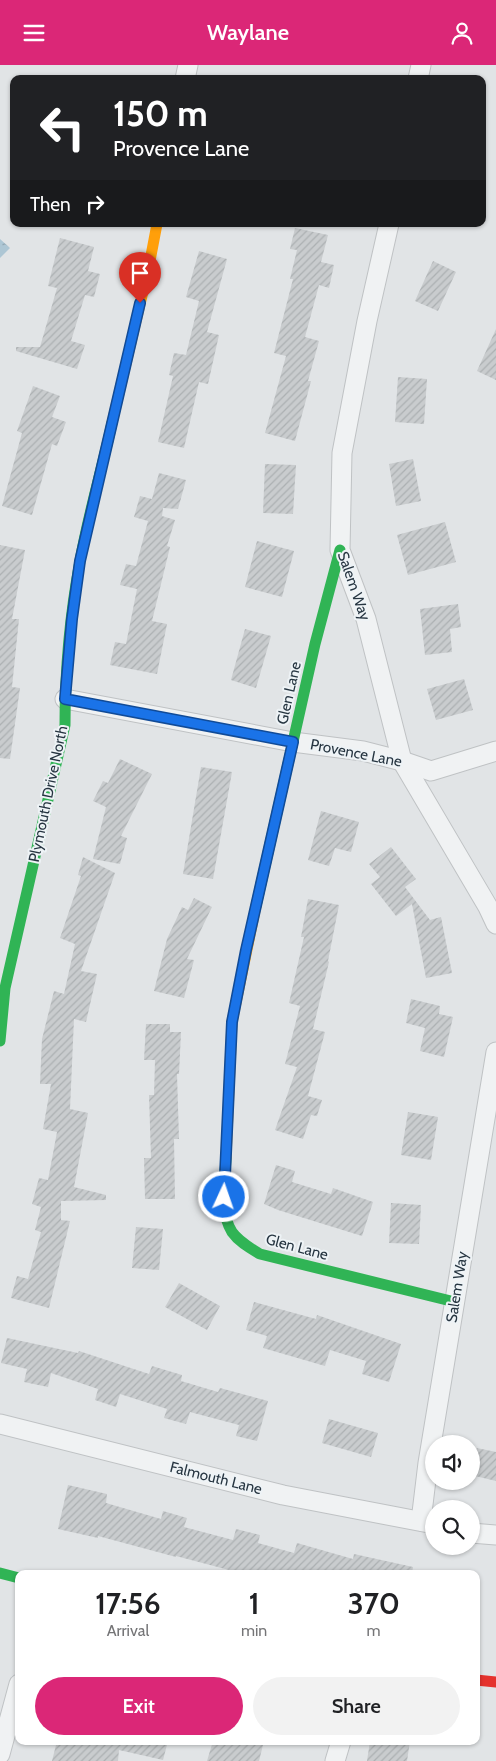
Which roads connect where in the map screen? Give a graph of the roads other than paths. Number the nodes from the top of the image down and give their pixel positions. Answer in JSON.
{"nodes":[{"id":1,"x":156,"y":227,"type":"edge"},
{"id":2,"x":388,"y":227,"type":"edge"},
{"id":3,"x":340,"y":550,"type":"junction"},
{"id":4,"x":65,"y":699,"type":"junction"},
{"id":5,"x":293,"y":742,"type":"junction"},
{"id":6,"x":496,"y":751,"type":"edge"},
{"id":7,"x":402,"y":761,"type":"junction"},
{"id":8,"x":496,"y":924,"type":"edge"},
{"id":9,"x":0,"y":1041,"type":"edge"},
{"id":10,"x":496,"y":1052,"type":"edge"},
{"id":11,"x":455,"y":1302,"type":"junction"},
{"id":12,"x":0,"y":1424,"type":"edge"},
{"id":13,"x":427,"y":1500,"type":"edge"},
{"id":14,"x":425,"y":1523,"type":"edge"},
{"id":15,"x":480,"y":1534,"type":"edge"},
{"id":16,"x":496,"y":1535,"type":"edge"},
{"id":17,"x":0,"y":1573,"type":"edge"},
{"id":18,"x":15,"y":1577,"type":"edge"},
{"id":19,"x":480,"y":1681,"type":"edge"},
{"id":20,"x":496,"y":1683,"type":"edge"},
{"id":21,"x":15,"y":1699,"type":"edge"},
{"id":22,"x":340,"y":1745,"type":"edge"},
{"id":23,"x":0,"y":1754,"type":"edge"},
{"id":24,"x":335,"y":1761,"type":"edge"}],
"edges":[{"from":1,"to":4,"type":"street","name":"Plymouth Drive North"},
{"from":2,"to":3,"type":"street","name":"Salem Way"},
{"from":3,"to":5,"type":"street","name":"Glen Lane"},
{"from":3,"to":7,"type":"street","name":"Salem Way"},
{"from":4,"to":5,"type":"street","name":"Provence Lane"},
{"from":4,"to":9,"type":"street","name":"Plymouth Drive North"},
{"from":5,"to":7,"type":"street","name":"Provence Lane"},
{"from":5,"to":11,"type":"street","name":"Glen Lane"},
{"from":6,"to":7,"type":"street","name":"Provence Lane"},
{"from":7,"to":8,"type":"street","name":"Salem Way"},
{"from":10,"to":11,"type":"street","name":"Salem Way"},
{"from":11,"to":13,"type":"street","name":"Salem Way"},
{"from":12,"to":14,"type":"street","name":"Falmouth Lane"},
{"from":15,"to":16,"type":"street"},
{"from":17,"to":18,"type":"street"},
{"from":19,"to":20,"type":"street"},
{"from":21,"to":23,"type":"street"},
{"from":22,"to":24,"type":"street"}]}
